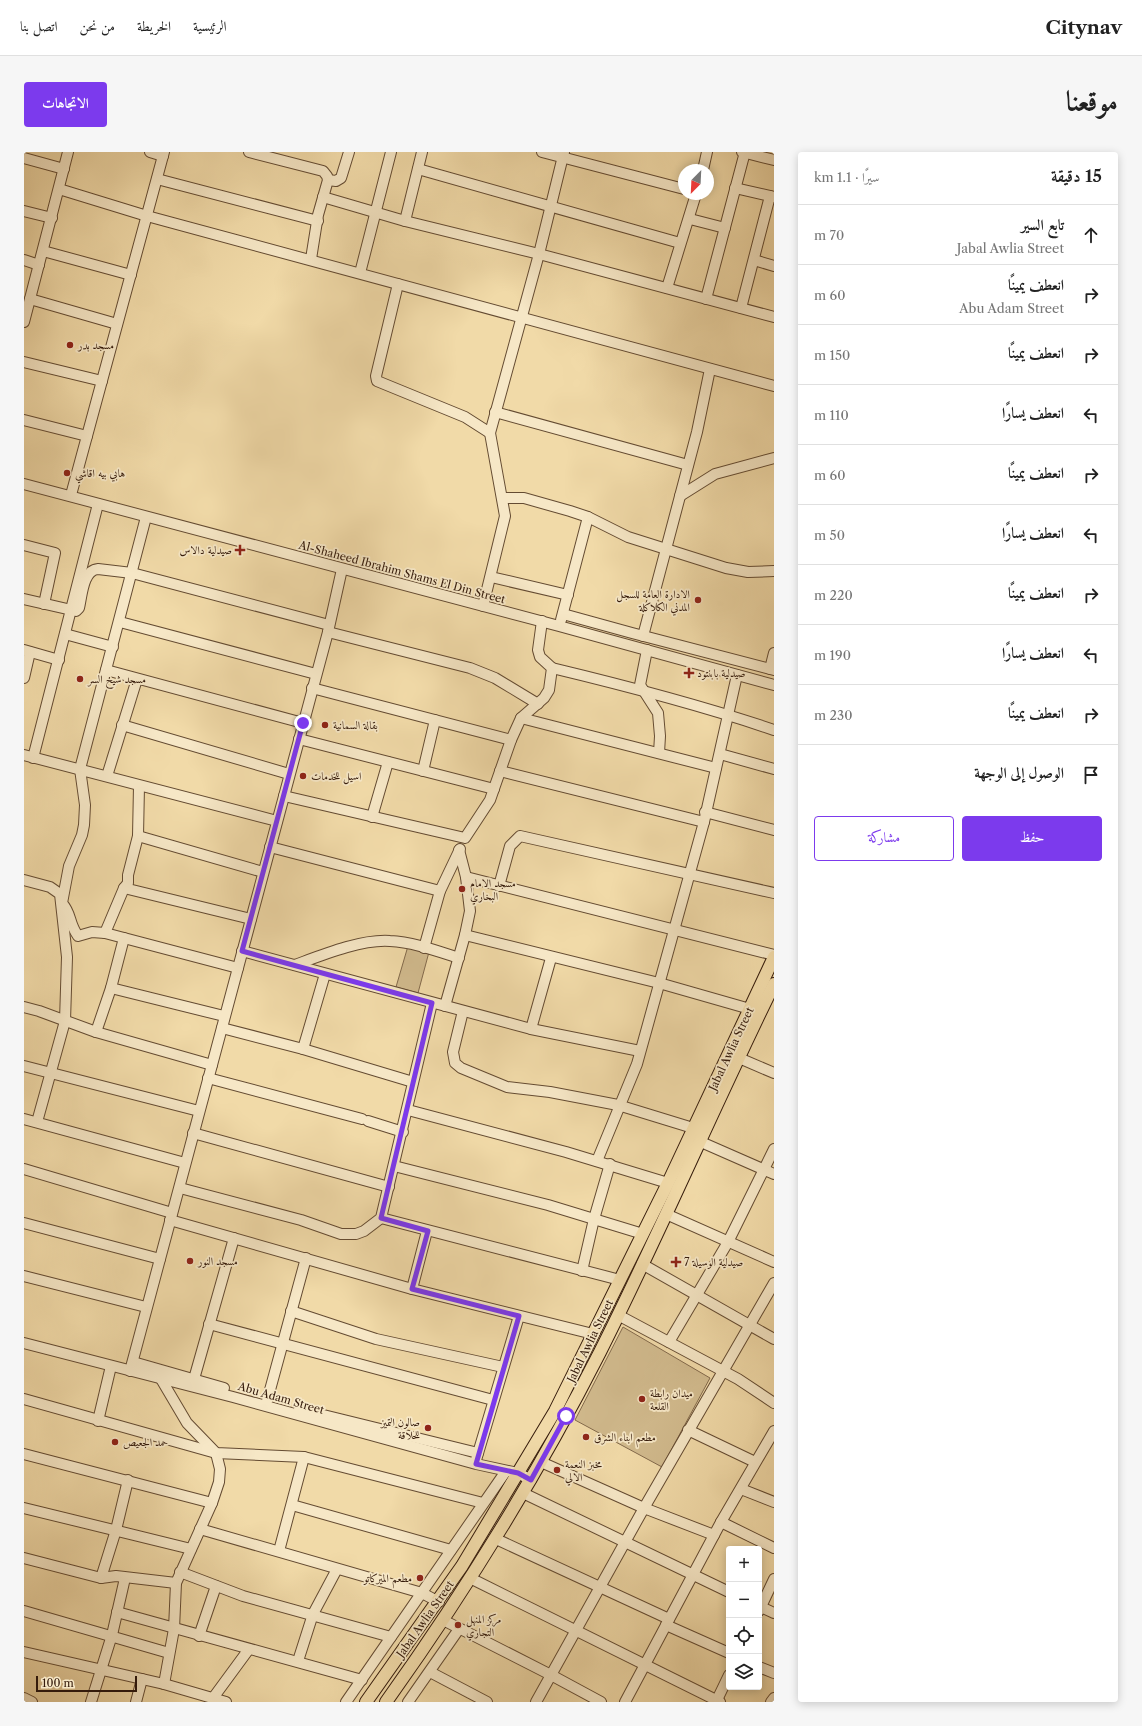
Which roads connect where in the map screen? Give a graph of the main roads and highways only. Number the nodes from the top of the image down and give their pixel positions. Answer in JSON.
{"nodes":[{"id":1,"x":774,"y":956,"type":"edge"},
{"id":2,"x":774,"y":984,"type":"edge"},
{"id":3,"x":366,"y":1702,"type":"edge"},
{"id":4,"x":386,"y":1702,"type":"edge"}],
"edges":[{"from":1,"to":3,"type":"main road","name":"Jabal Awlia Street"},
{"from":2,"to":4,"type":"main road","name":"Jabal Awlia Street"}]}
